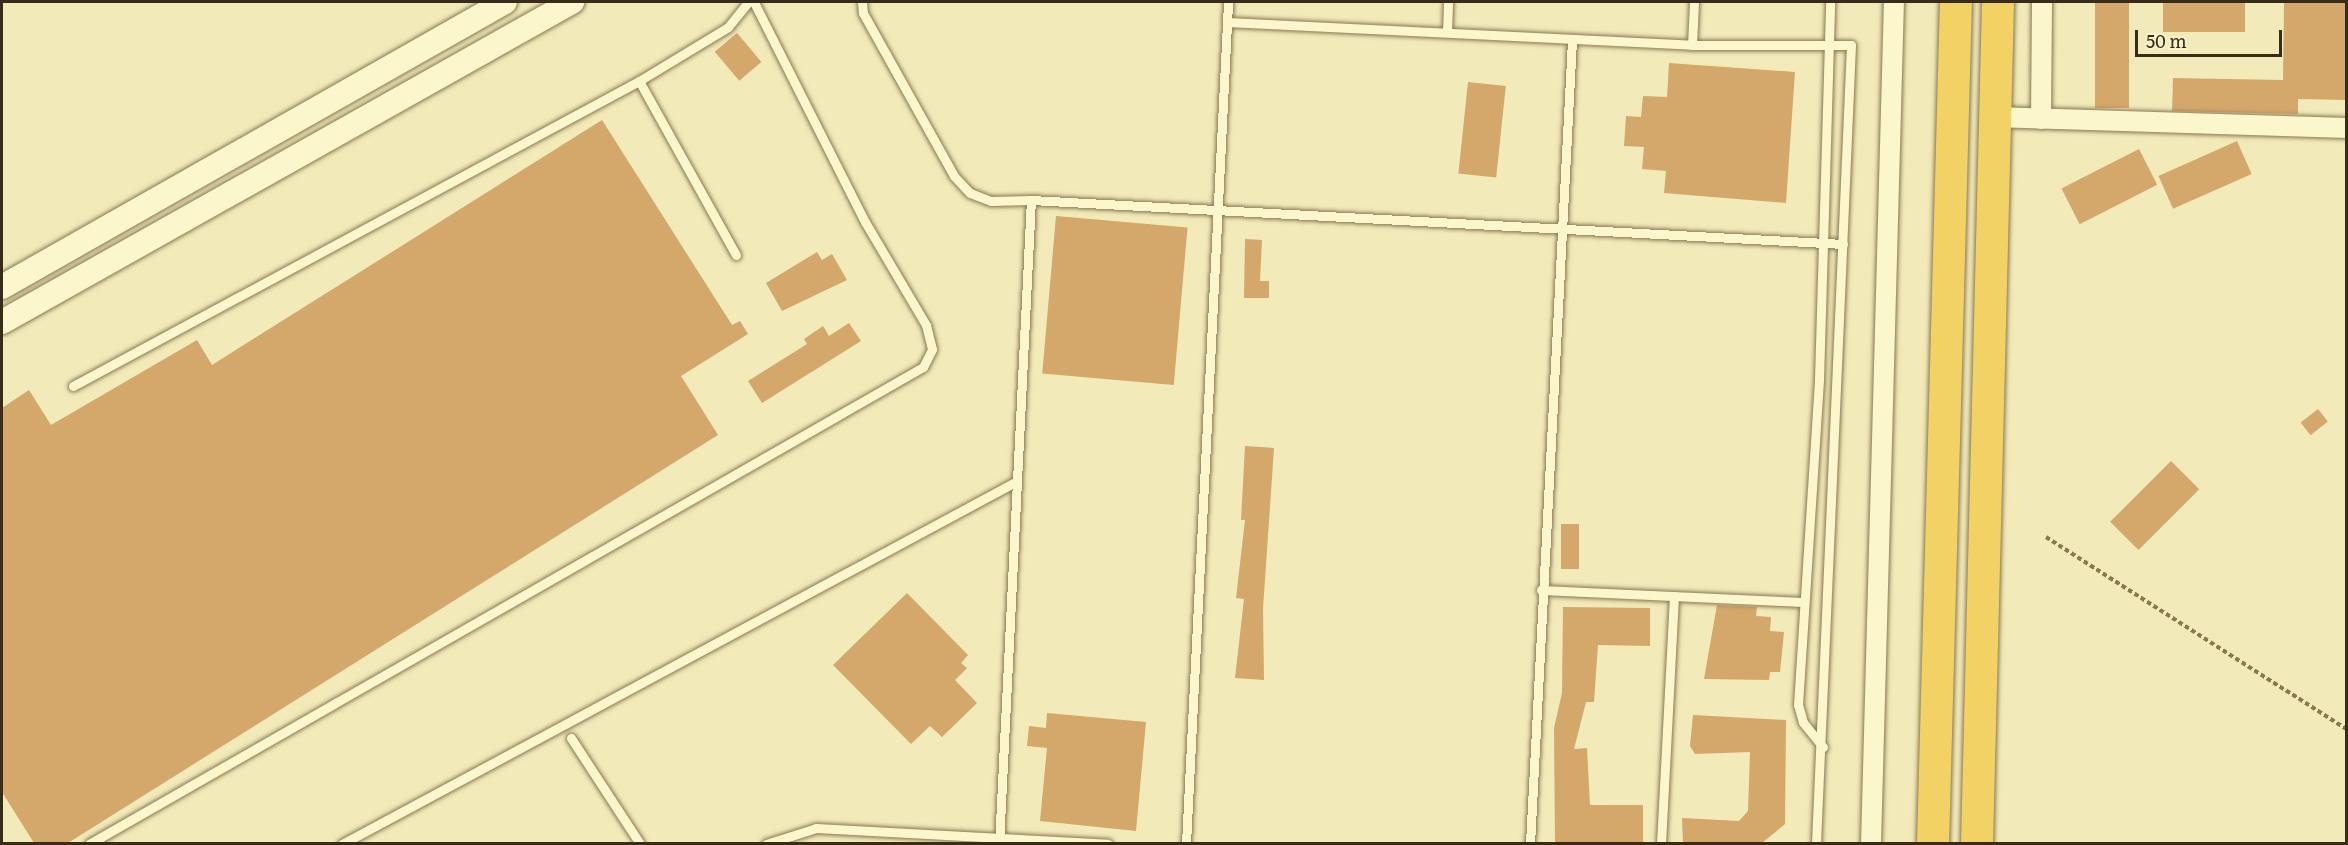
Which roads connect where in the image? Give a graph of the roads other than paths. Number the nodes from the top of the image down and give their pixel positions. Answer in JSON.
{"nodes":[{"id":1,"x":505,"y":2,"type":"edge"},
{"id":2,"x":572,"y":2,"type":"edge"},
{"id":3,"x":748,"y":2,"type":"edge"},
{"id":4,"x":754,"y":2,"type":"edge"},
{"id":5,"x":862,"y":2,"type":"edge"},
{"id":6,"x":1228,"y":2,"type":"edge"},
{"id":7,"x":1448,"y":2,"type":"edge"},
{"id":8,"x":1694,"y":2,"type":"edge"},
{"id":9,"x":1830,"y":2,"type":"edge"},
{"id":10,"x":1894,"y":2,"type":"edge"},
{"id":11,"x":1956,"y":2,"type":"edge"},
{"id":12,"x":1998,"y":2,"type":"edge"},
{"id":13,"x":2042,"y":2,"type":"edge"},
{"id":14,"x":1227,"y":21,"type":"junction"},
{"id":15,"x":1447,"y":32,"type":"junction"},
{"id":16,"x":1572,"y":39,"type":"junction"},
{"id":17,"x":1692,"y":45,"type":"junction"},
{"id":18,"x":1826,"y":47,"type":"junction"},
{"id":19,"x":639,"y":81,"type":"junction"},
{"id":20,"x":1995,"y":117,"type":"junction"},
{"id":21,"x":2041,"y":119,"type":"junction"},
{"id":22,"x":2346,"y":128,"type":"edge"},
{"id":23,"x":1031,"y":200,"type":"junction"},
{"id":24,"x":1217,"y":210,"type":"junction"},
{"id":25,"x":1563,"y":229,"type":"junction"},
{"id":26,"x":1822,"y":243,"type":"junction"},
{"id":27,"x":1844,"y":244,"type":"junction"},
{"id":28,"x":736,"y":255,"type":"dead end"},
{"id":29,"x":2,"y":287,"type":"edge"},
{"id":30,"x":2,"y":322,"type":"edge"},
{"id":31,"x":73,"y":386,"type":"dead end"},
{"id":32,"x":1017,"y":481,"type":"junction"},
{"id":33,"x":1541,"y":590,"type":"junction"},
{"id":34,"x":1674,"y":596,"type":"junction"},
{"id":35,"x":1804,"y":602,"type":"junction"},
{"id":36,"x":571,"y":738,"type":"dead end"},
{"id":37,"x":1823,"y":747,"type":"junction"},
{"id":38,"x":999,"y":840,"type":"edge"},
{"id":39,"x":89,"y":843,"type":"edge"},
{"id":40,"x":342,"y":843,"type":"edge"},
{"id":41,"x":640,"y":843,"type":"edge"},
{"id":42,"x":766,"y":843,"type":"edge"},
{"id":43,"x":1108,"y":843,"type":"edge"},
{"id":44,"x":1186,"y":843,"type":"edge"},
{"id":45,"x":1530,"y":843,"type":"edge"},
{"id":46,"x":1660,"y":843,"type":"edge"},
{"id":47,"x":1816,"y":843,"type":"edge"},
{"id":48,"x":1871,"y":843,"type":"edge"},
{"id":49,"x":1934,"y":843,"type":"edge"},
{"id":50,"x":1977,"y":843,"type":"edge"}],
"edges":[{"from":1,"to":29,"type":"street"},
{"from":2,"to":30,"type":"street"},
{"from":3,"to":19,"type":"lane"},
{"from":4,"to":39,"type":"lane"},
{"from":5,"to":23,"type":"lane"},
{"from":6,"to":14,"type":"lane"},
{"from":7,"to":15,"type":"lane"},
{"from":8,"to":17,"type":"lane"},
{"from":9,"to":18,"type":"lane"},
{"from":10,"to":48,"type":"street"},
{"from":11,"to":49,"type":"highway"},
{"from":12,"to":20,"type":"highway"},
{"from":13,"to":21,"type":"street"},
{"from":14,"to":15,"type":"lane"},
{"from":14,"to":24,"type":"lane"},
{"from":15,"to":16,"type":"lane"},
{"from":16,"to":17,"type":"lane"},
{"from":16,"to":25,"type":"lane"},
{"from":17,"to":18,"type":"lane"},
{"from":18,"to":26,"type":"lane"},
{"from":18,"to":27,"type":"lane"},
{"from":19,"to":28,"type":"lane"},
{"from":19,"to":31,"type":"lane"},
{"from":20,"to":21,"type":"street"},
{"from":20,"to":50,"type":"highway"},
{"from":21,"to":22,"type":"street"},
{"from":23,"to":24,"type":"lane"},
{"from":23,"to":32,"type":"lane"},
{"from":24,"to":25,"type":"lane"},
{"from":24,"to":44,"type":"lane"},
{"from":25,"to":26,"type":"lane"},
{"from":25,"to":33,"type":"lane"},
{"from":26,"to":27,"type":"lane"},
{"from":26,"to":35,"type":"lane"},
{"from":27,"to":37,"type":"lane"},
{"from":32,"to":38,"type":"lane"},
{"from":32,"to":40,"type":"lane"},
{"from":33,"to":34,"type":"lane"},
{"from":33,"to":45,"type":"lane"},
{"from":34,"to":35,"type":"lane"},
{"from":34,"to":46,"type":"lane"},
{"from":35,"to":37,"type":"lane"},
{"from":36,"to":41,"type":"lane"},
{"from":37,"to":47,"type":"lane"},
{"from":38,"to":42,"type":"lane"},
{"from":38,"to":43,"type":"lane"}]}
